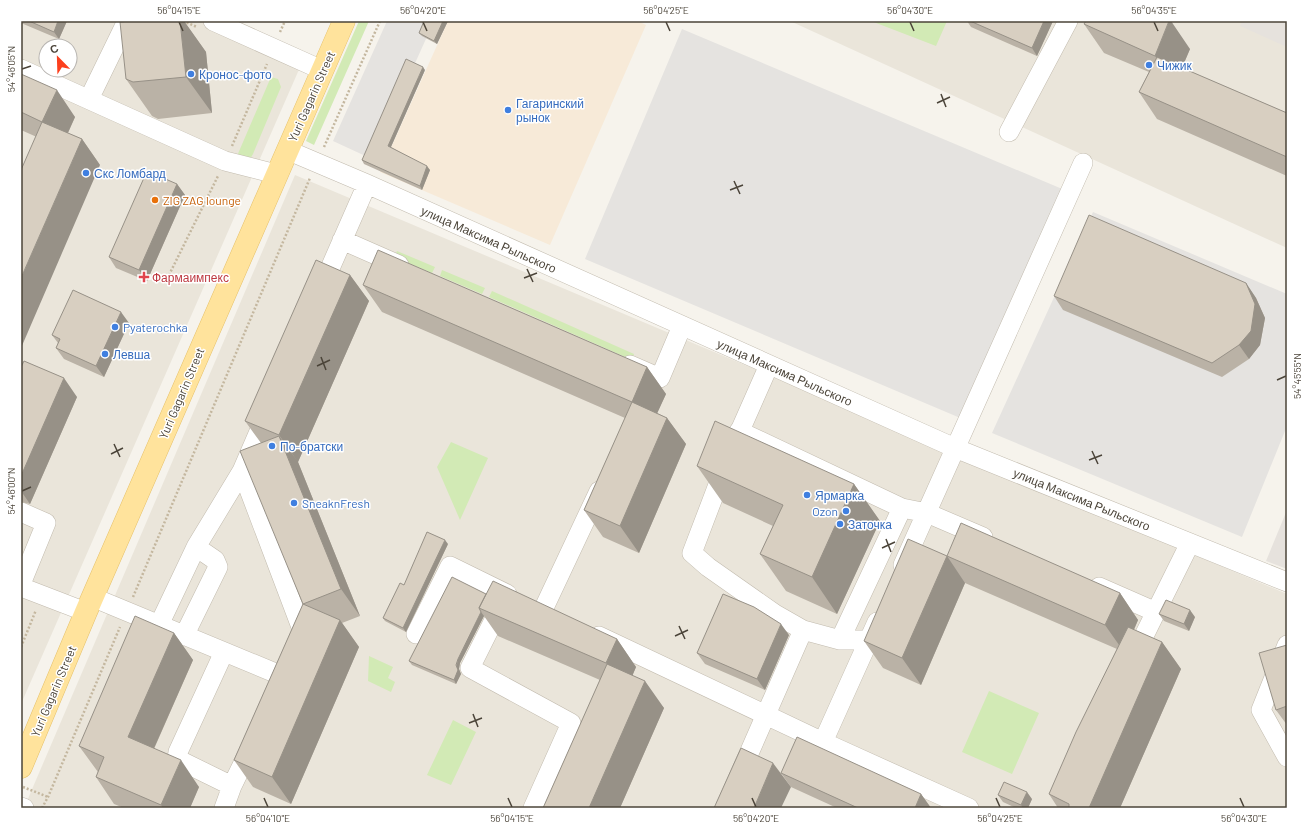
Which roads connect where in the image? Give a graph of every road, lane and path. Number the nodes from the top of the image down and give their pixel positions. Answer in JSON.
{"nodes":[{"id":1,"x":127,"y":21,"type":"edge"},
{"id":2,"x":213,"y":21,"type":"edge"},
{"id":3,"x":344,"y":21,"type":"edge"},
{"id":4,"x":380,"y":21,"type":"edge"},
{"id":5,"x":1068,"y":21,"type":"edge"},
{"id":6,"x":21,"y":69,"type":"edge"},
{"id":7,"x":322,"y":70,"type":"junction"},
{"id":8,"x":89,"y":99,"type":"junction"},
{"id":9,"x":1009,"y":132,"type":"dead end"},
{"id":10,"x":287,"y":150,"type":"junction"},
{"id":11,"x":317,"y":162,"type":"junction"},
{"id":12,"x":1083,"y":163,"type":"dead end"},
{"id":13,"x":276,"y":174,"type":"junction"},
{"id":14,"x":367,"y":184,"type":"junction"},
{"id":15,"x":342,"y":240,"type":"junction"},
{"id":16,"x":414,"y":272,"type":"edge"},
{"id":17,"x":314,"y":305,"type":"edge"},
{"id":18,"x":682,"y":326,"type":"junction"},
{"id":19,"x":617,"y":359,"type":"edge"},
{"id":20,"x":769,"y":365,"type":"junction"},
{"id":21,"x":273,"y":399,"type":"edge"},
{"id":22,"x":739,"y":431,"type":"junction"},
{"id":23,"x":955,"y":448,"type":"junction"},
{"id":24,"x":242,"y":471,"type":"junction"},
{"id":25,"x":606,"y":476,"type":"edge"},
{"id":26,"x":902,"y":508,"type":"junction"},
{"id":27,"x":21,"y":512,"type":"edge"},
{"id":28,"x":927,"y":513,"type":"junction"},
{"id":29,"x":1190,"y":543,"type":"junction"},
{"id":30,"x":999,"y":544,"type":"edge"},
{"id":31,"x":196,"y":547,"type":"junction"},
{"id":32,"x":1084,"y":581,"type":"edge"},
{"id":33,"x":1287,"y":582,"type":"edge"},
{"id":34,"x":895,"y":583,"type":"edge"},
{"id":35,"x":21,"y":586,"type":"edge"},
{"id":36,"x":42,"y":595,"type":"junction"},
{"id":37,"x":885,"y":604,"type":"edge"},
{"id":38,"x":89,"y":605,"type":"junction"},
{"id":39,"x":532,"y":605,"type":"junction"},
{"id":40,"x":126,"y":612,"type":"junction"},
{"id":41,"x":1156,"y":612,"type":"junction"},
{"id":42,"x":159,"y":625,"type":"junction"},
{"id":43,"x":586,"y":630,"type":"edge"},
{"id":44,"x":803,"y":630,"type":"junction"},
{"id":45,"x":416,"y":634,"type":"dead end"},
{"id":46,"x":184,"y":636,"type":"junction"},
{"id":47,"x":840,"y":640,"type":"junction"},
{"id":48,"x":869,"y":640,"type":"junction"},
{"id":49,"x":21,"y":646,"type":"edge"},
{"id":50,"x":1287,"y":646,"type":"edge"},
{"id":51,"x":224,"y":652,"type":"junction"},
{"id":52,"x":290,"y":666,"type":"junction"},
{"id":53,"x":1124,"y":675,"type":"edge"},
{"id":54,"x":272,"y":704,"type":"edge"},
{"id":55,"x":765,"y":715,"type":"junction"},
{"id":56,"x":258,"y":732,"type":"edge"},
{"id":57,"x":823,"y":742,"type":"junction"},
{"id":58,"x":1287,"y":757,"type":"edge"},
{"id":59,"x":21,"y":766,"type":"edge"},
{"id":60,"x":21,"y":786,"type":"edge"},
{"id":61,"x":232,"y":786,"type":"junction"},
{"id":62,"x":48,"y":797,"type":"junction"},
{"id":63,"x":21,"y":807,"type":"edge"},
{"id":64,"x":24,"y":808,"type":"edge"},
{"id":65,"x":41,"y":808,"type":"edge"},
{"id":66,"x":224,"y":808,"type":"edge"},
{"id":67,"x":533,"y":808,"type":"edge"},
{"id":68,"x":725,"y":808,"type":"edge"},
{"id":69,"x":970,"y":808,"type":"edge"}],
"edges":[{"from":1,"to":8,"type":"street"},
{"from":2,"to":7,"type":"street"},
{"from":3,"to":7,"type":"main road","name":"Yuri Gagarin Street"},
{"from":4,"to":11,"type":"path"},
{"from":5,"to":9,"type":"street"},
{"from":6,"to":8,"type":"street"},
{"from":7,"to":10,"type":"main road","name":"Yuri Gagarin Street"},
{"from":8,"to":13,"type":"street"},
{"from":10,"to":11,"type":"street","name":"улица Максима Рыльского"},
{"from":10,"to":13,"type":"main road","name":"Yuri Gagarin Street"},
{"from":11,"to":14,"type":"street","name":"улица Максима Рыльского"},
{"from":11,"to":40,"type":"path"},
{"from":12,"to":23,"type":"street"},
{"from":13,"to":38,"type":"main road","name":"Yuri Gagarin Street"},
{"from":14,"to":15,"type":"street"},
{"from":14,"to":18,"type":"street","name":"улица Максима Рыльского"},
{"from":15,"to":16,"type":"street"},
{"from":15,"to":17,"type":"street"},
{"from":18,"to":19,"type":"street"},
{"from":18,"to":20,"type":"street","name":"улица Максима Рыльского"},
{"from":20,"to":22,"type":"street"},
{"from":20,"to":23,"type":"street","name":"улица Максима Рыльского"},
{"from":21,"to":24,"type":"street"},
{"from":22,"to":26,"type":"street"},
{"from":22,"to":44,"type":"street"},
{"from":23,"to":28,"type":"street"},
{"from":23,"to":29,"type":"street","name":"улица Максима Рыльского"},
{"from":24,"to":31,"type":"street"},
{"from":24,"to":52,"type":"street"},
{"from":25,"to":39,"type":"street"},
{"from":26,"to":28,"type":"street"},
{"from":26,"to":47,"type":"street"},
{"from":27,"to":35,"type":"street"},
{"from":28,"to":30,"type":"street"},
{"from":28,"to":34,"type":"street"},
{"from":29,"to":33,"type":"street","name":"улица Максима Рыльского"},
{"from":29,"to":41,"type":"street"},
{"from":31,"to":42,"type":"street"},
{"from":31,"to":46,"type":"street"},
{"from":32,"to":41,"type":"street"},
{"from":35,"to":36,"type":"street"},
{"from":36,"to":38,"type":"street"},
{"from":36,"to":49,"type":"path"},
{"from":37,"to":48,"type":"street"},
{"from":38,"to":40,"type":"street"},
{"from":38,"to":59,"type":"main road","name":"Yuri Gagarin Street"},
{"from":39,"to":45,"type":"street"},
{"from":39,"to":67,"type":"street"},
{"from":40,"to":42,"type":"street"},
{"from":40,"to":62,"type":"path"},
{"from":41,"to":53,"type":"street"},
{"from":42,"to":46,"type":"street"},
{"from":43,"to":55,"type":"street"},
{"from":44,"to":47,"type":"street"},
{"from":44,"to":55,"type":"street"},
{"from":46,"to":51,"type":"street"},
{"from":47,"to":48,"type":"street"},
{"from":48,"to":57,"type":"street"},
{"from":50,"to":58,"type":"street"},
{"from":51,"to":52,"type":"street"},
{"from":51,"to":61,"type":"street"},
{"from":52,"to":54,"type":"street"},
{"from":55,"to":57,"type":"street"},
{"from":55,"to":68,"type":"street"},
{"from":56,"to":61,"type":"street"},
{"from":57,"to":69,"type":"street"},
{"from":60,"to":62,"type":"path"},
{"from":61,"to":66,"type":"street"},
{"from":62,"to":65,"type":"path"},
{"from":63,"to":64,"type":"street"}]}
